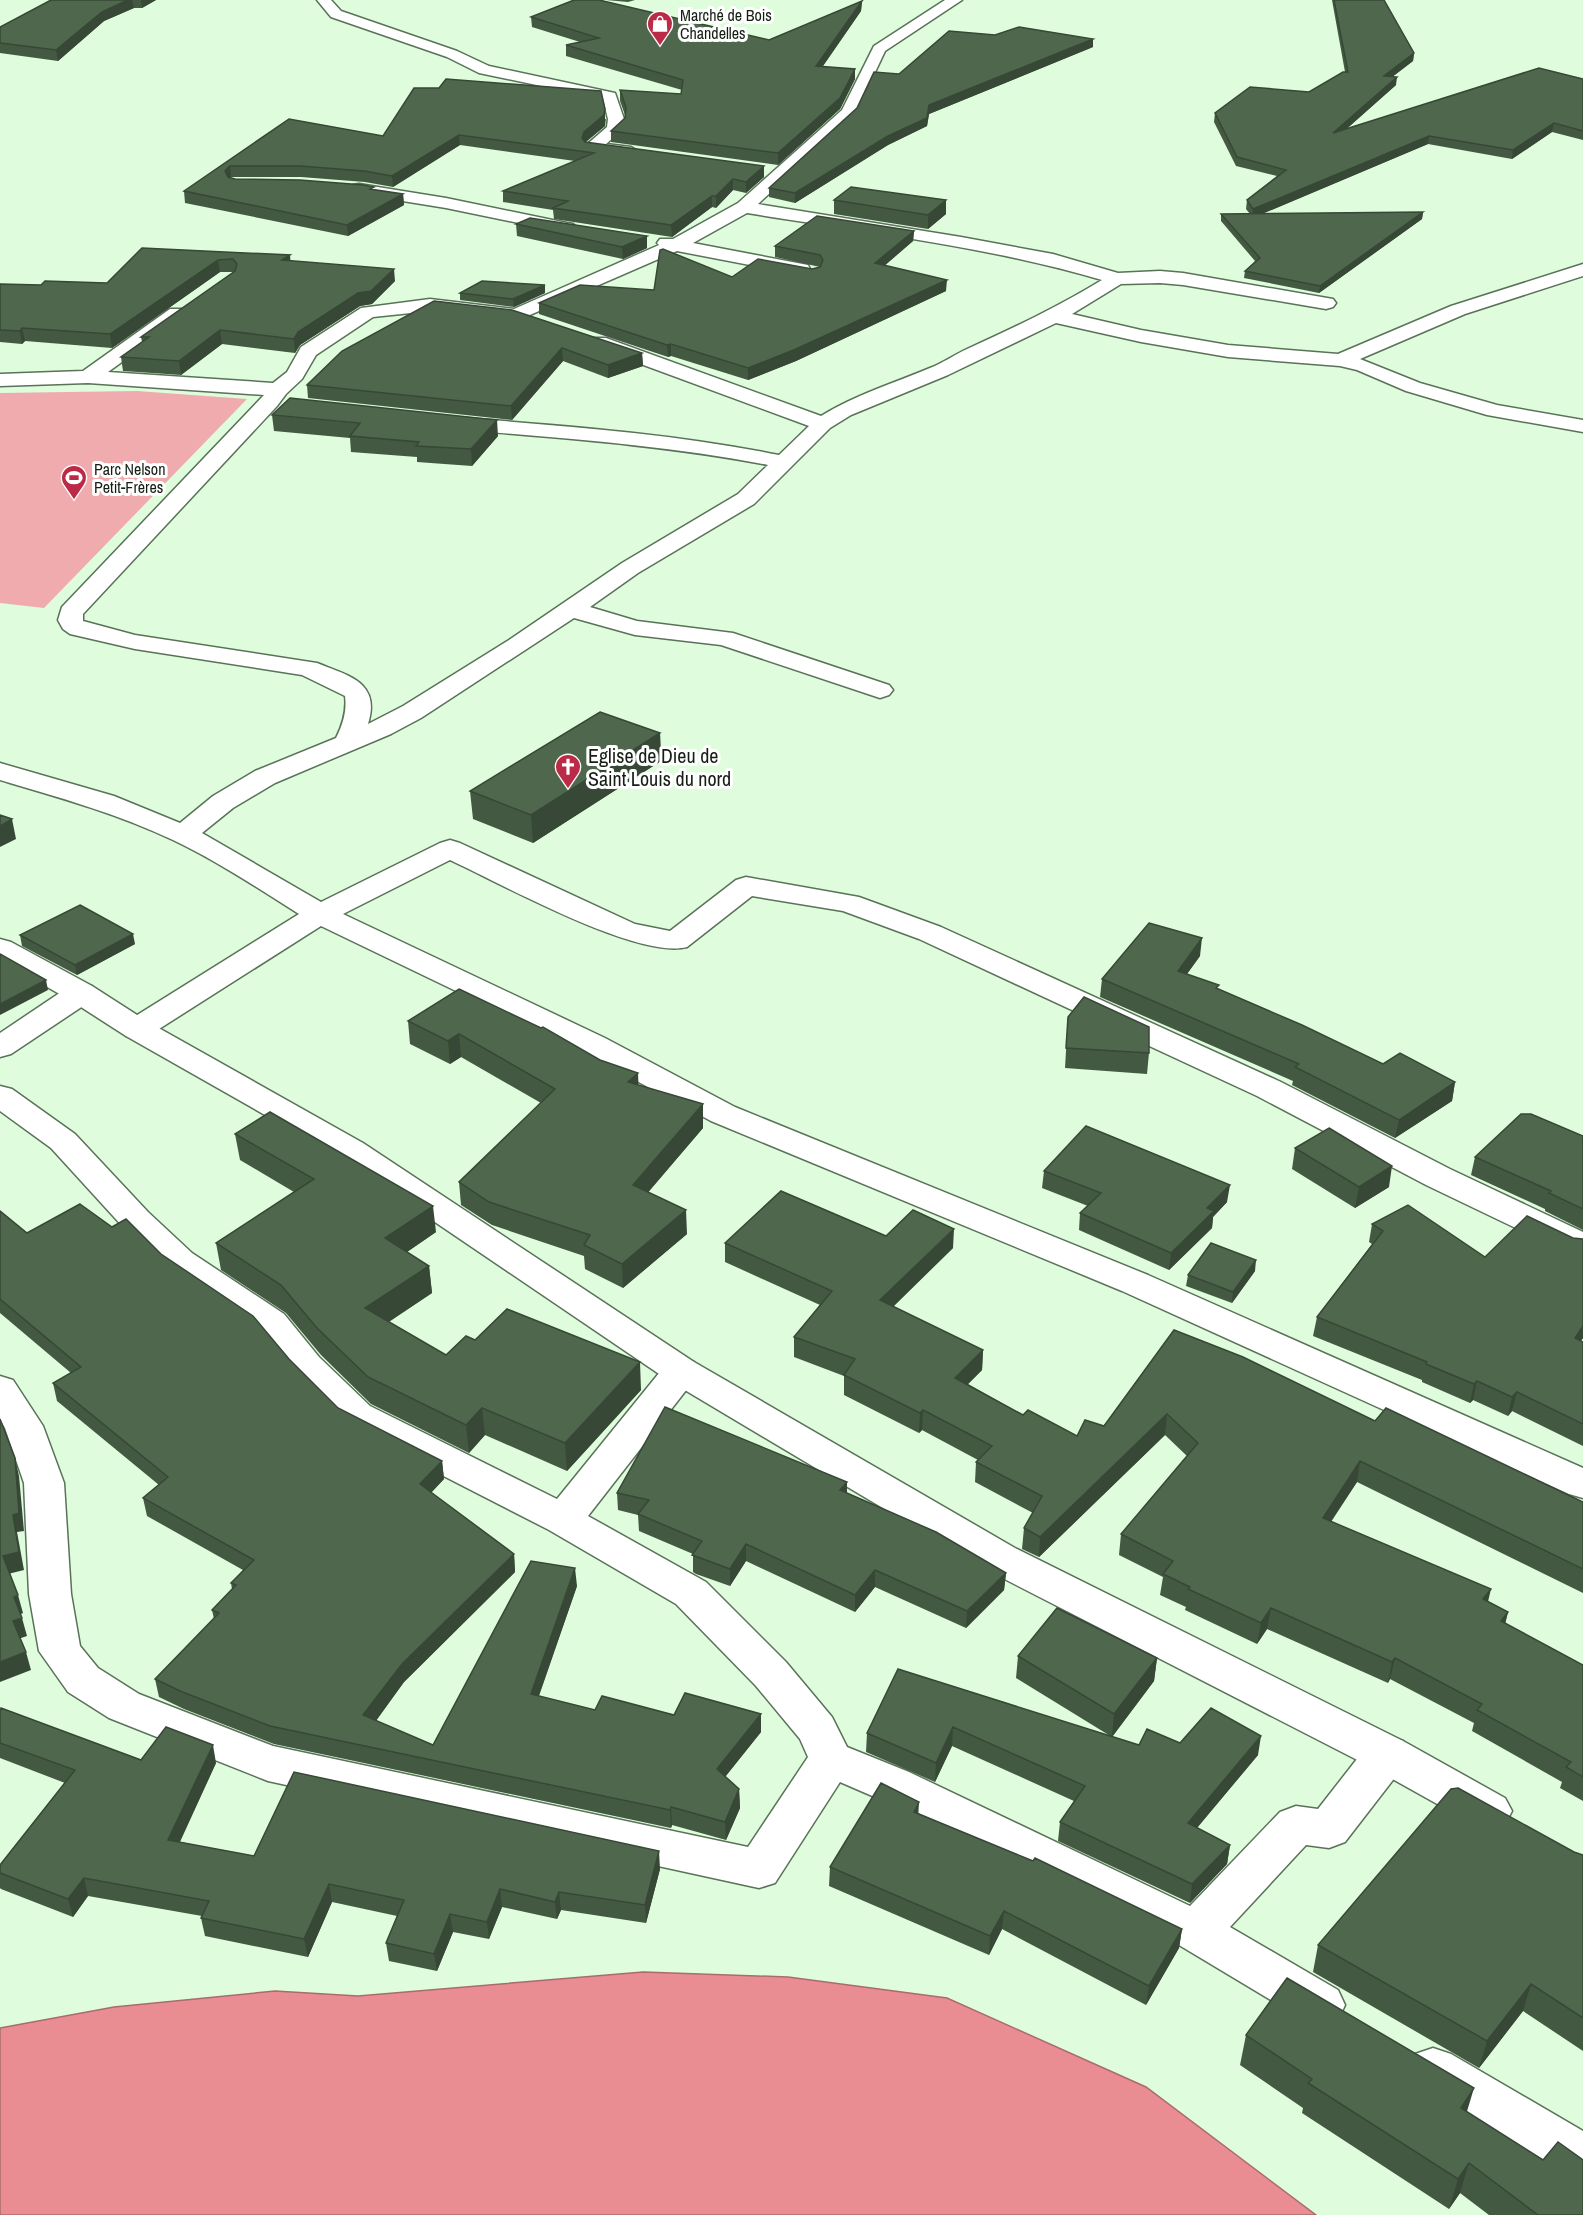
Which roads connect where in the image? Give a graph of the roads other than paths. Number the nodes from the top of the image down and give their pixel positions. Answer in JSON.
{"nodes":[{"id":1,"x":324,"y":0,"type":"edge"},
{"id":2,"x":955,"y":0,"type":"edge"},
{"id":3,"x":645,"y":154,"type":"edge"},
{"id":4,"x":759,"y":169,"type":"edge"},
{"id":5,"x":781,"y":172,"type":"junction"},
{"id":6,"x":343,"y":187,"type":"edge"},
{"id":7,"x":744,"y":207,"type":"junction"},
{"id":8,"x":588,"y":231,"type":"edge"},
{"id":9,"x":642,"y":240,"type":"edge"},
{"id":10,"x":675,"y":245,"type":"junction"},
{"id":11,"x":1583,"y":270,"type":"edge"},
{"id":12,"x":812,"y":272,"type":"edge"},
{"id":13,"x":1117,"y":279,"type":"junction"},
{"id":14,"x":1326,"y":303,"type":"dead end"},
{"id":15,"x":191,"y":304,"type":"edge"},
{"id":16,"x":516,"y":315,"type":"junction"},
{"id":17,"x":1053,"y":316,"type":"junction"},
{"id":18,"x":548,"y":325,"type":"edge"},
{"id":19,"x":580,"y":336,"type":"edge"},
{"id":20,"x":1340,"y":360,"type":"junction"},
{"id":21,"x":88,"y":376,"type":"junction"},
{"id":22,"x":0,"y":381,"type":"edge"},
{"id":23,"x":280,"y":399,"type":"junction"},
{"id":24,"x":438,"y":421,"type":"edge"},
{"id":25,"x":823,"y":424,"type":"junction"},
{"id":26,"x":1583,"y":426,"type":"edge"},
{"id":27,"x":784,"y":462,"type":"junction"},
{"id":28,"x":571,"y":609,"type":"junction"},
{"id":29,"x":880,"y":690,"type":"dead end"},
{"id":30,"x":348,"y":741,"type":"junction"},
{"id":31,"x":0,"y":771,"type":"edge"},
{"id":32,"x":183,"y":834,"type":"junction"},
{"id":33,"x":320,"y":914,"type":"junction"},
{"id":34,"x":0,"y":948,"type":"edge"},
{"id":35,"x":81,"y":993,"type":"junction"},
{"id":36,"x":137,"y":1029,"type":"junction"},
{"id":37,"x":0,"y":1047,"type":"edge"},
{"id":38,"x":0,"y":1096,"type":"edge"},
{"id":39,"x":1583,"y":1246,"type":"edge"},
{"id":40,"x":681,"y":1371,"type":"junction"},
{"id":41,"x":0,"y":1389,"type":"edge"},
{"id":42,"x":1583,"y":1484,"type":"edge"},
{"id":43,"x":563,"y":1520,"type":"junction"},
{"id":44,"x":1387,"y":1754,"type":"junction"},
{"id":45,"x":831,"y":1759,"type":"junction"},
{"id":46,"x":1526,"y":1831,"type":"edge"},
{"id":47,"x":1196,"y":1931,"type":"junction"},
{"id":48,"x":1354,"y":2024,"type":"edge"},
{"id":49,"x":1395,"y":2048,"type":"edge"},
{"id":50,"x":1583,"y":2161,"type":"edge"}],
"edges":[{"from":1,"to":3,"type":"street"},
{"from":2,"to":5,"type":"street"},
{"from":4,"to":5,"type":"street"},
{"from":5,"to":7,"type":"street"},
{"from":6,"to":8,"type":"street"},
{"from":7,"to":10,"type":"street"},
{"from":7,"to":13,"type":"street"},
{"from":9,"to":10,"type":"street"},
{"from":10,"to":12,"type":"street"},
{"from":10,"to":16,"type":"street"},
{"from":11,"to":20,"type":"street"},
{"from":13,"to":14,"type":"street"},
{"from":13,"to":17,"type":"street"},
{"from":15,"to":21,"type":"street"},
{"from":16,"to":18,"type":"street"},
{"from":16,"to":23,"type":"street"},
{"from":17,"to":20,"type":"street"},
{"from":17,"to":25,"type":"street"},
{"from":19,"to":25,"type":"street"},
{"from":20,"to":26,"type":"street"},
{"from":21,"to":22,"type":"street"},
{"from":21,"to":23,"type":"street"},
{"from":23,"to":30,"type":"street"},
{"from":24,"to":27,"type":"street"},
{"from":25,"to":27,"type":"street"},
{"from":27,"to":28,"type":"street"},
{"from":28,"to":29,"type":"street"},
{"from":28,"to":30,"type":"street"},
{"from":30,"to":32,"type":"street"},
{"from":31,"to":32,"type":"street"},
{"from":32,"to":33,"type":"street"},
{"from":33,"to":36,"type":"street"},
{"from":33,"to":39,"type":"street"},
{"from":33,"to":42,"type":"street"},
{"from":34,"to":35,"type":"street"},
{"from":35,"to":36,"type":"street"},
{"from":35,"to":37,"type":"street"},
{"from":36,"to":40,"type":"street"},
{"from":38,"to":43,"type":"street"},
{"from":40,"to":43,"type":"street"},
{"from":40,"to":44,"type":"street"},
{"from":41,"to":45,"type":"street"},
{"from":43,"to":45,"type":"street"},
{"from":44,"to":46,"type":"street"},
{"from":44,"to":47,"type":"street"},
{"from":45,"to":47,"type":"street"},
{"from":47,"to":48,"type":"street"},
{"from":49,"to":50,"type":"street"}]}
